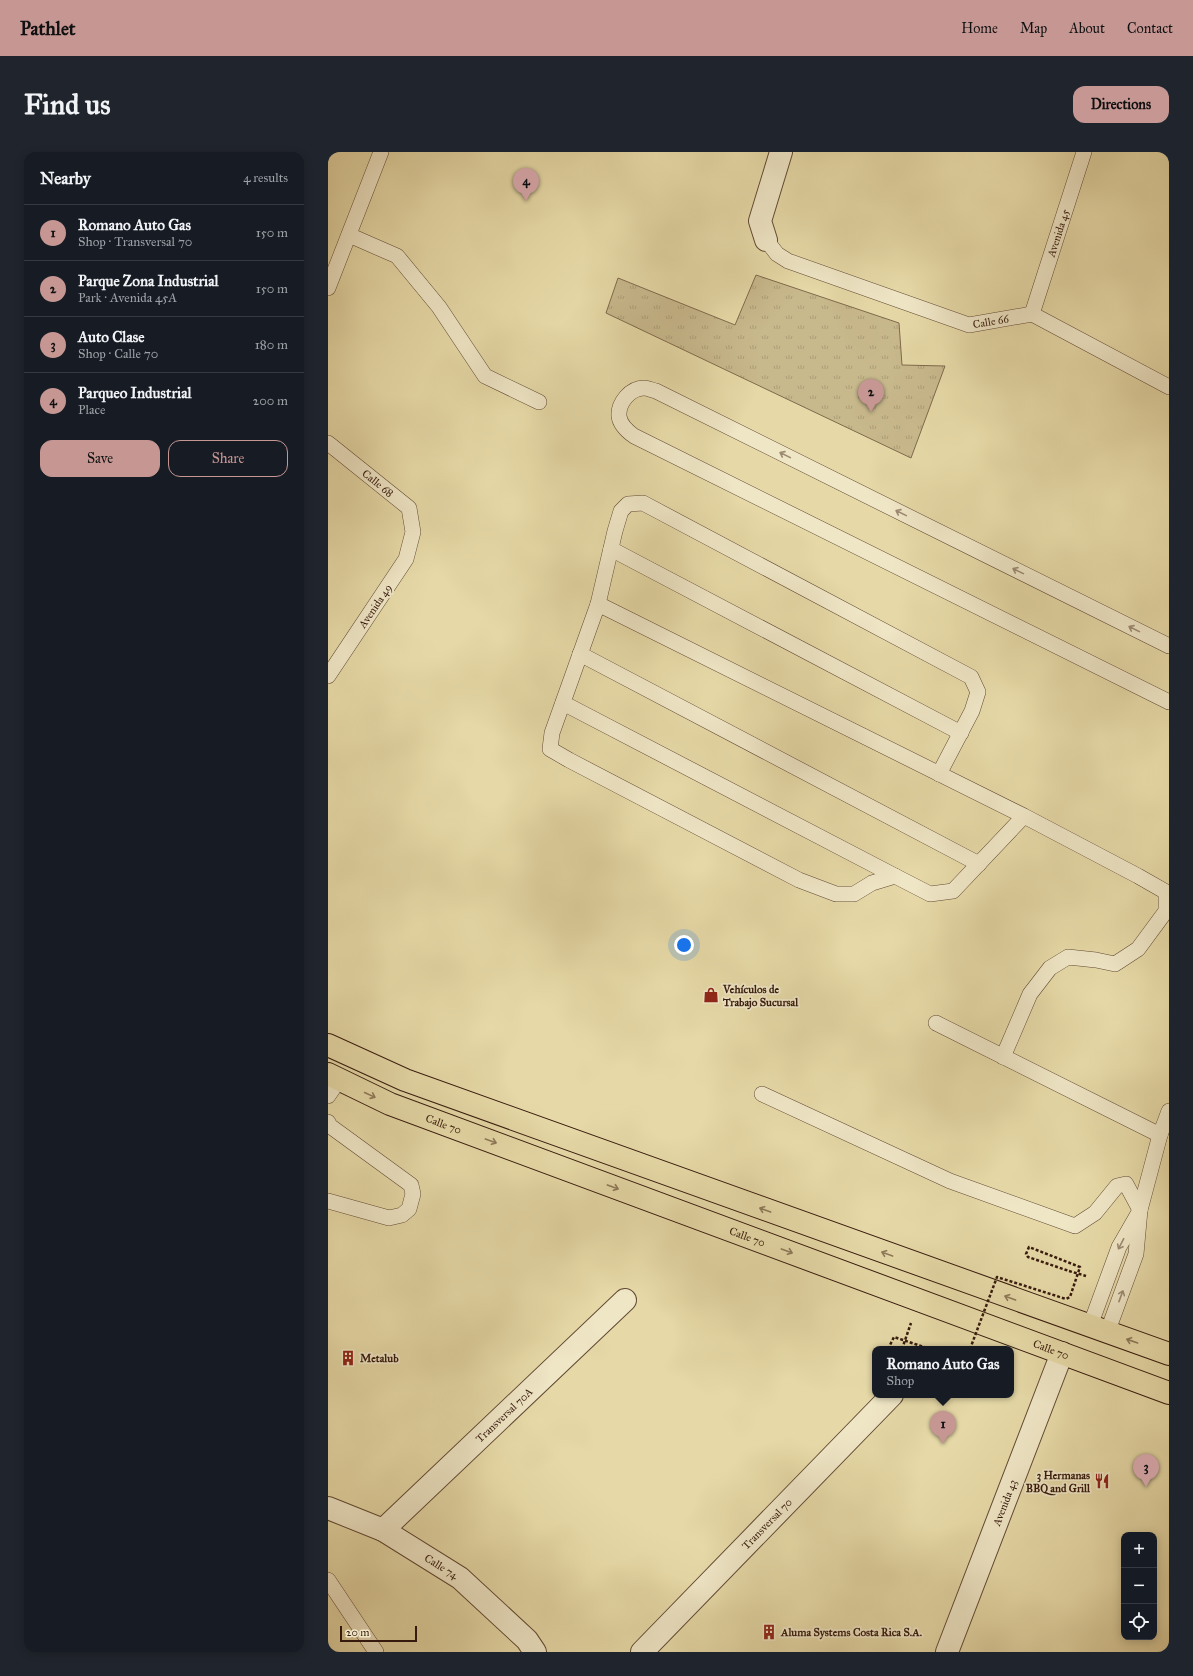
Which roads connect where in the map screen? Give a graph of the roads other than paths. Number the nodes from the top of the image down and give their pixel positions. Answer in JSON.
{"nodes":[{"id":1,"x":381,"y":152,"type":"edge"},
{"id":2,"x":781,"y":152,"type":"edge"},
{"id":3,"x":1084,"y":152,"type":"edge"},
{"id":4,"x":349,"y":235,"type":"junction"},
{"id":5,"x":766,"y":240,"type":"joint"},
{"id":6,"x":328,"y":288,"type":"edge"},
{"id":7,"x":1032,"y":314,"type":"junction"},
{"id":8,"x":1169,"y":387,"type":"edge"},
{"id":9,"x":539,"y":402,"type":"dead end"},
{"id":10,"x":328,"y":443,"type":"edge"},
{"id":11,"x":413,"y":532,"type":"joint"},
{"id":12,"x":611,"y":549,"type":"junction"},
{"id":13,"x":598,"y":604,"type":"junction"},
{"id":14,"x":1169,"y":646,"type":"edge"},
{"id":15,"x":580,"y":654,"type":"junction"},
{"id":16,"x":328,"y":676,"type":"edge"},
{"id":17,"x":1169,"y":702,"type":"edge"},
{"id":18,"x":563,"y":703,"type":"junction"},
{"id":19,"x":961,"y":733,"type":"junction"},
{"id":20,"x":939,"y":774,"type":"junction"},
{"id":21,"x":1024,"y":816,"type":"junction"},
{"id":22,"x":979,"y":864,"type":"junction"},
{"id":23,"x":894,"y":876,"type":"junction"},
{"id":24,"x":936,"y":1023,"type":"dead end"},
{"id":25,"x":328,"y":1045,"type":"edge"},
{"id":26,"x":349,"y":1055,"type":"junction"},
{"id":27,"x":1003,"y":1057,"type":"junction"},
{"id":28,"x":332,"y":1081,"type":"edge"},
{"id":29,"x":762,"y":1094,"type":"dead end"},
{"id":30,"x":1169,"y":1111,"type":"edge"},
{"id":31,"x":328,"y":1122,"type":"edge"},
{"id":32,"x":1160,"y":1135,"type":"junction"},
{"id":33,"x":328,"y":1200,"type":"edge"},
{"id":34,"x":1140,"y":1210,"type":"junction"},
{"id":35,"x":625,"y":1300,"type":"dead end"},
{"id":36,"x":1098,"y":1329,"type":"junction"},
{"id":37,"x":1062,"y":1353,"type":"junction"},
{"id":38,"x":1169,"y":1354,"type":"edge"},
{"id":39,"x":1169,"y":1393,"type":"edge"},
{"id":40,"x":889,"y":1398,"type":"edge"},
{"id":41,"x":328,"y":1508,"type":"edge"},
{"id":42,"x":383,"y":1530,"type":"junction"},
{"id":43,"x":328,"y":1580,"type":"edge"},
{"id":44,"x":376,"y":1652,"type":"edge"},
{"id":45,"x":536,"y":1652,"type":"edge"},
{"id":46,"x":642,"y":1652,"type":"edge"},
{"id":47,"x":947,"y":1652,"type":"edge"}],
"edges":[{"from":1,"to":4,"type":"lane"},
{"from":2,"to":5,"type":"street"},
{"from":3,"to":7,"type":"lane","name":"Avenida 45"},
{"from":4,"to":6,"type":"lane"},
{"from":4,"to":9,"type":"lane"},
{"from":5,"to":7,"type":"lane","name":"Calle 66"},
{"from":7,"to":8,"type":"lane"},
{"from":10,"to":11,"type":"lane","name":"Calle 68"},
{"from":11,"to":16,"type":"lane","name":"Avenida 49"},
{"from":12,"to":13,"type":"lane"},
{"from":12,"to":19,"type":"lane"},
{"from":12,"to":19,"type":"lane"},
{"from":13,"to":15,"type":"lane"},
{"from":13,"to":20,"type":"lane"},
{"from":14,"to":17,"type":"lane","one_way":true},
{"from":15,"to":18,"type":"lane"},
{"from":15,"to":22,"type":"lane"},
{"from":18,"to":23,"type":"lane"},
{"from":18,"to":23,"type":"lane"},
{"from":19,"to":20,"type":"lane"},
{"from":20,"to":21,"type":"lane"},
{"from":21,"to":22,"type":"lane"},
{"from":21,"to":27,"type":"lane"},
{"from":22,"to":23,"type":"lane"},
{"from":24,"to":27,"type":"lane"},
{"from":25,"to":26,"type":"main road"},
{"from":26,"to":28,"type":"street"},
{"from":36,"to":26,"type":"main road","one_way":true},
{"from":27,"to":32,"type":"lane"},
{"from":28,"to":37,"type":"main road","name":"Calle 70","one_way":true},
{"from":29,"to":34,"type":"lane"},
{"from":30,"to":32,"type":"lane"},
{"from":31,"to":33,"type":"lane"},
{"from":32,"to":34,"type":"lane"},
{"from":34,"to":36,"type":"lane"},
{"from":35,"to":42,"type":"street","name":"Transversal 70A"},
{"from":38,"to":36,"type":"main road","one_way":true},
{"from":37,"to":39,"type":"main road","name":"Calle 70"},
{"from":37,"to":47,"type":"street","name":"Avenida 43"},
{"from":40,"to":46,"type":"street","name":"Transversal 70"},
{"from":41,"to":42,"type":"street","name":"Calle 74"},
{"from":42,"to":45,"type":"street","name":"Calle 74"},
{"from":43,"to":44,"type":"lane"}]}
